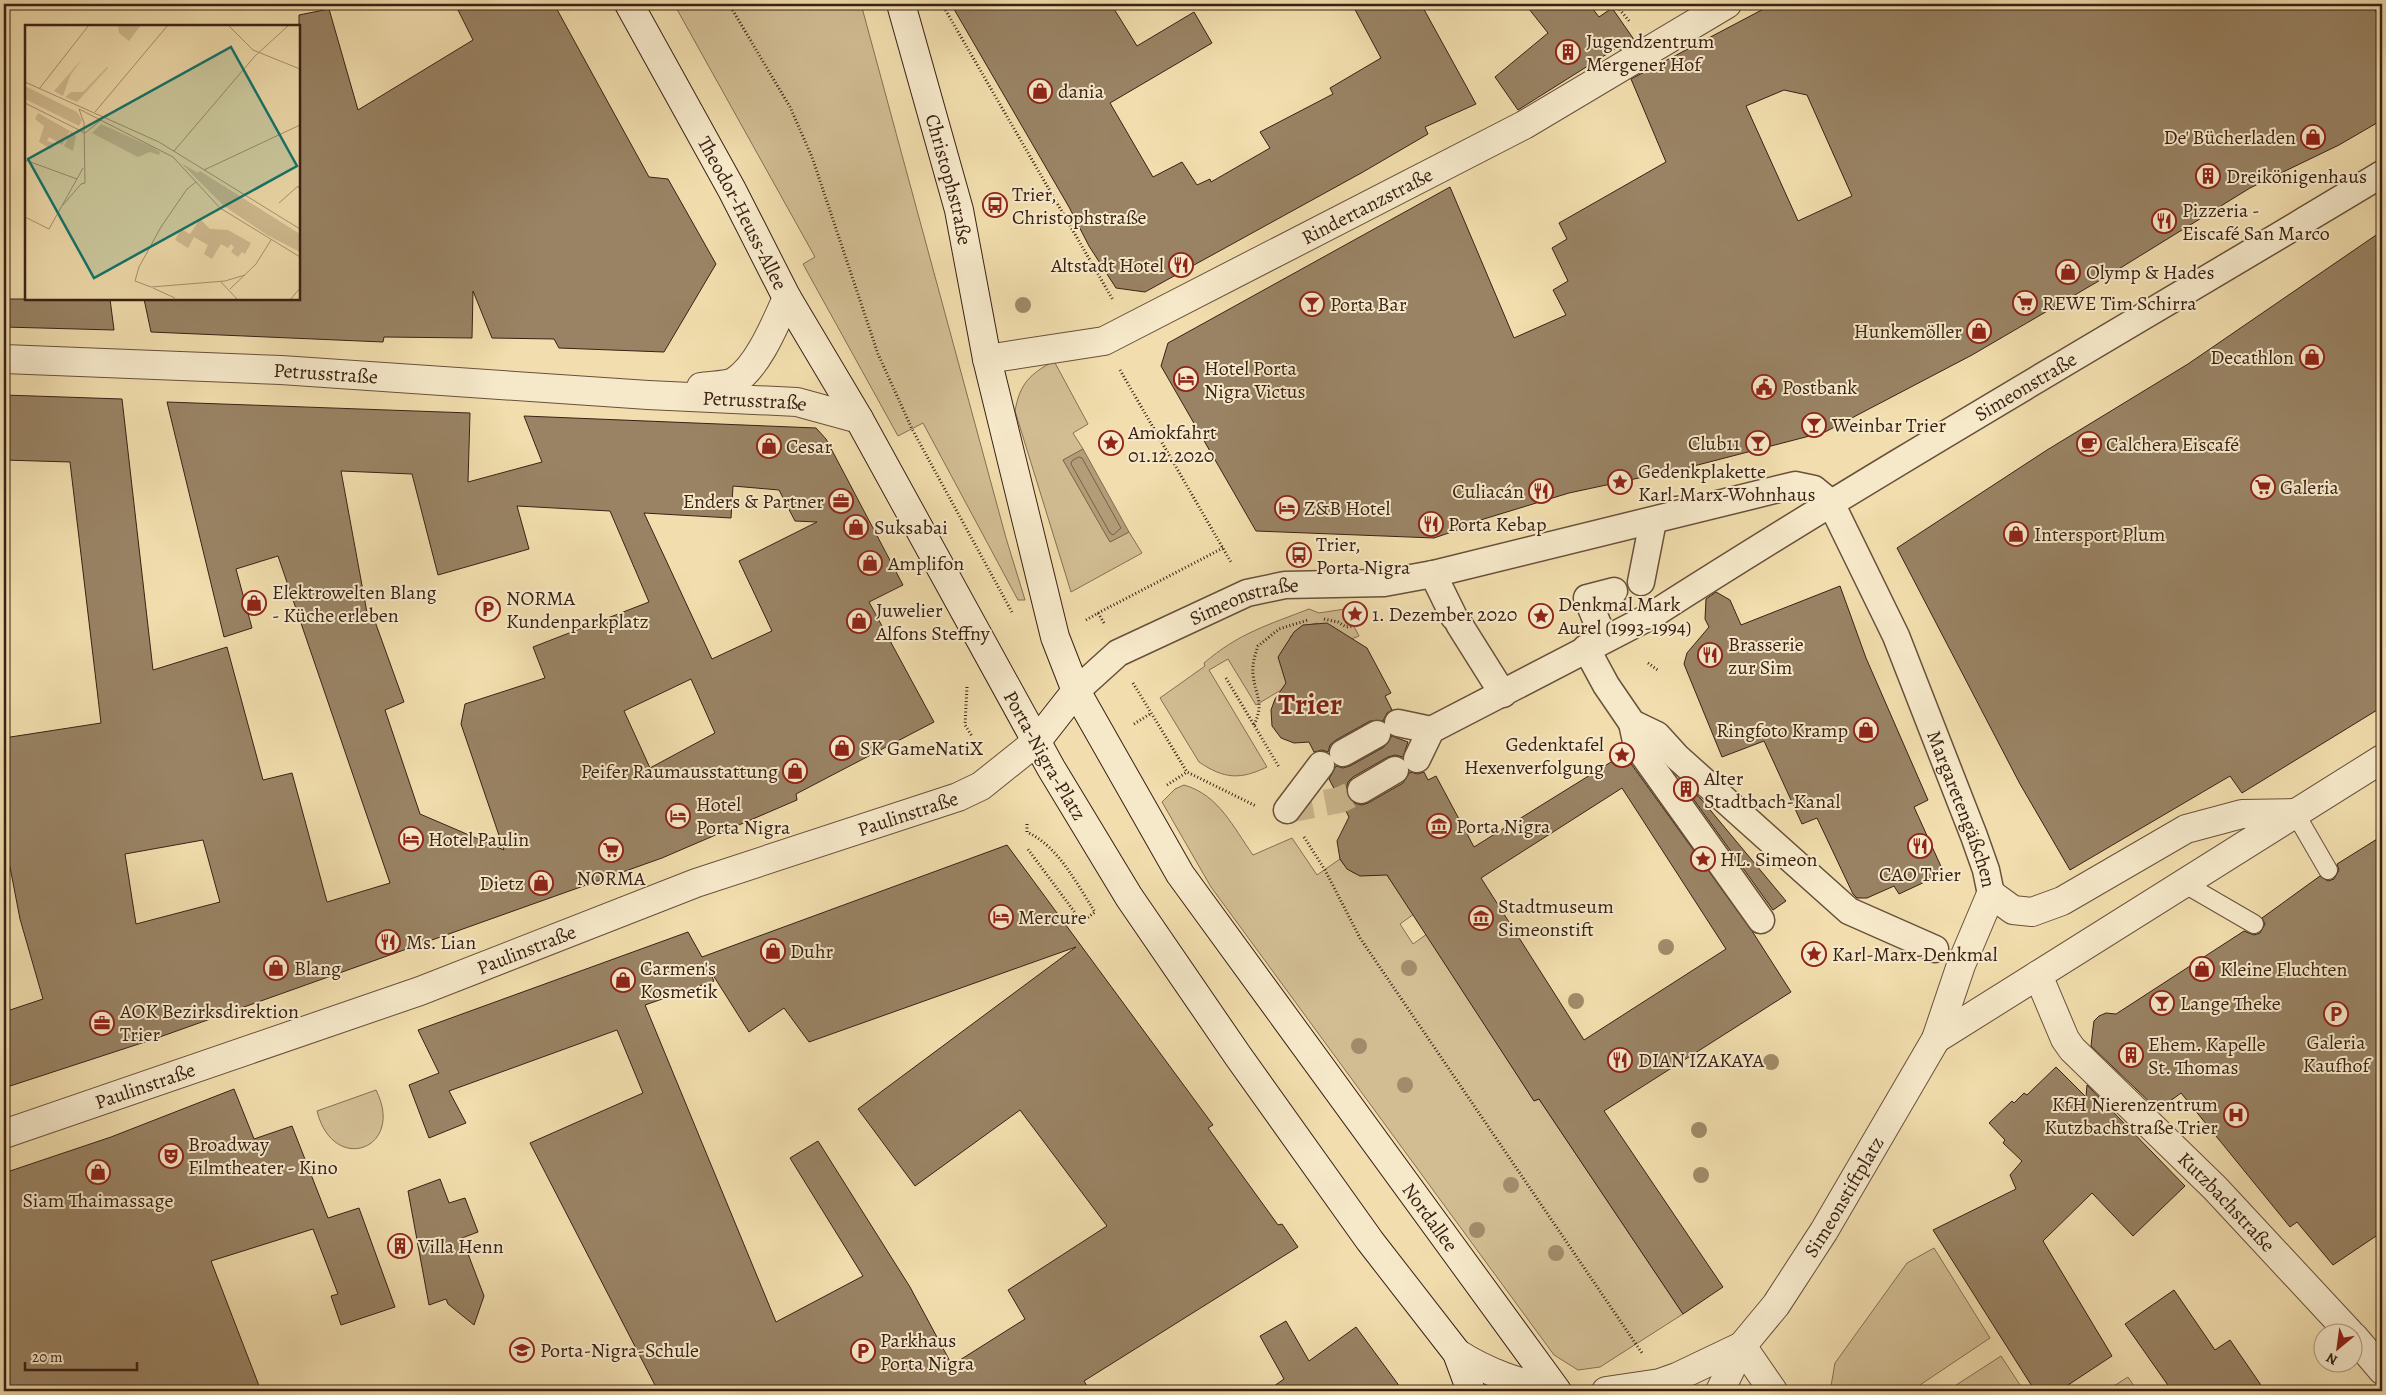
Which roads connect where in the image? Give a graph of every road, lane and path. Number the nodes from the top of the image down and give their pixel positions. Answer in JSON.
{"nodes":[{"id":1,"x":629,"y":4,"type":"edge"},
{"id":2,"x":728,"y":4,"type":"edge"},
{"id":3,"x":901,"y":4,"type":"edge"},
{"id":4,"x":942,"y":4,"type":"edge"},
{"id":5,"x":1728,"y":4,"type":"edge"},
{"id":6,"x":2382,"y":174,"type":"edge"},
{"id":7,"x":787,"y":298,"type":"junction"},
{"id":8,"x":1104,"y":341,"type":"junction"},
{"id":9,"x":4,"y":359,"type":"edge"},
{"id":10,"x":987,"y":359,"type":"junction"},
{"id":11,"x":648,"y":395,"type":"junction"},
{"id":12,"x":859,"y":419,"type":"junction"},
{"id":13,"x":1831,"y":503,"type":"junction"},
{"id":14,"x":1653,"y":521,"type":"junction"},
{"id":15,"x":1223,"y":548,"type":"junction"},
{"id":16,"x":1234,"y":568,"type":"dead end"},
{"id":17,"x":1433,"y":574,"type":"junction"},
{"id":18,"x":1641,"y":582,"type":"dead end"},
{"id":19,"x":1614,"y":591,"type":"dead end"},
{"id":20,"x":1098,"y":613,"type":"dead end"},
{"id":21,"x":1014,"y":616,"type":"dead end"},
{"id":22,"x":1312,"y":619,"type":"dead end"},
{"id":23,"x":1320,"y":619,"type":"dead end"},
{"id":24,"x":1353,"y":626,"type":"dead end"},
{"id":25,"x":1595,"y":643,"type":"junction"},
{"id":26,"x":1648,"y":663,"type":"dead end"},
{"id":27,"x":1659,"y":671,"type":"dead end"},
{"id":28,"x":1226,"y":678,"type":"dead end"},
{"id":29,"x":1076,"y":692,"type":"junction"},
{"id":30,"x":1503,"y":694,"type":"junction"},
{"id":31,"x":1150,"y":714,"type":"dead end"},
{"id":32,"x":1632,"y":723,"type":"junction"},
{"id":33,"x":1254,"y":725,"type":"junction"},
{"id":34,"x":1431,"y":730,"type":"junction"},
{"id":35,"x":1036,"y":742,"type":"junction"},
{"id":36,"x":2382,"y":759,"type":"edge"},
{"id":37,"x":1187,"y":772,"type":"junction"},
{"id":38,"x":1164,"y":787,"type":"dead end"},
{"id":39,"x":1362,"y":790,"type":"tunnel mouth"},
{"id":40,"x":1287,"y":810,"type":"junction"},
{"id":41,"x":2296,"y":813,"type":"junction"},
{"id":42,"x":1027,"y":824,"type":"dead end"},
{"id":43,"x":1027,"y":848,"type":"dead end"},
{"id":44,"x":1325,"y":870,"type":"dead end"},
{"id":45,"x":2328,"y":870,"type":"dead end"},
{"id":46,"x":2185,"y":884,"type":"junction"},
{"id":47,"x":1991,"y":894,"type":"junction"},
{"id":48,"x":1761,"y":920,"type":"dead end"},
{"id":49,"x":2254,"y":924,"type":"dead end"},
{"id":50,"x":1935,"y":949,"type":"joint"},
{"id":51,"x":1961,"y":965,"type":"junction"},
{"id":52,"x":2038,"y":975,"type":"junction"},
{"id":53,"x":1936,"y":1039,"type":"junction"},
{"id":54,"x":4,"y":1134,"type":"edge"},
{"id":55,"x":2340,"y":1322,"type":"edge"},
{"id":56,"x":1742,"y":1346,"type":"junction"},
{"id":57,"x":2364,"y":1349,"type":"edge"},
{"id":58,"x":1457,"y":1353,"type":"junction"},
{"id":59,"x":2382,"y":1370,"type":"edge"},
{"id":60,"x":1660,"y":1383,"type":"junction"},
{"id":61,"x":1471,"y":1391,"type":"edge"},
{"id":62,"x":1556,"y":1391,"type":"edge"},
{"id":63,"x":1606,"y":1391,"type":"edge"},
{"id":64,"x":1720,"y":1391,"type":"edge"},
{"id":65,"x":1773,"y":1391,"type":"edge"}],
"edges":[{"from":1,"to":7,"type":"street","name":"Theodor-Heuss-Allee"},
{"from":2,"to":21,"type":"path"},
{"from":3,"to":10,"type":"street","name":"Christophstraße"},
{"from":4,"to":8,"type":"path"},
{"from":5,"to":8,"type":"street","name":"Rindertanzstraße"},
{"from":6,"to":13,"type":"street","name":"Simeonstraße"},
{"from":7,"to":11,"type":"street","name":"Petrusstraße"},
{"from":7,"to":12,"type":"street","name":"Theodor-Heuss-Allee"},
{"from":8,"to":10,"type":"street","name":"Rindertanzstraße"},
{"from":8,"to":15,"type":"path"},
{"from":9,"to":11,"type":"street","name":"Petrusstraße"},
{"from":10,"to":29,"type":"street"},
{"from":11,"to":12,"type":"street","name":"Petrusstraße"},
{"from":12,"to":35,"type":"street","name":"Porta-Nigra-Platz"},
{"from":13,"to":14,"type":"street","name":"Simeonstraße"},
{"from":13,"to":25,"type":"street"},
{"from":13,"to":47,"type":"street","name":"Margaretengäßchen"},
{"from":14,"to":17,"type":"street","name":"Simeonstraße"},
{"from":14,"to":18,"type":"street"},
{"from":15,"to":16,"type":"path"},
{"from":15,"to":20,"type":"path"},
{"from":17,"to":29,"type":"street","name":"Simeonstraße"},
{"from":17,"to":30,"type":"street"},
{"from":19,"to":25,"type":"street"},
{"from":22,"to":33,"type":"path"},
{"from":23,"to":24,"type":"path"},
{"from":25,"to":30,"type":"street"},
{"from":25,"to":32,"type":"street"},
{"from":26,"to":27,"type":"path"},
{"from":28,"to":33,"type":"path"},
{"from":29,"to":35,"type":"street","name":"Paulinstraße"},
{"from":29,"to":62,"type":"street","name":"Nordallee"},
{"from":30,"to":34,"type":"street"},
{"from":31,"to":37,"type":"path"},
{"from":32,"to":48,"type":"street"},
{"from":32,"to":50,"type":"street"},
{"from":33,"to":40,"type":"path"},
{"from":34,"to":39,"type":"street"},
{"from":34,"to":40,"type":"street"},
{"from":35,"to":54,"type":"street","name":"Paulinstraße"},
{"from":35,"to":58,"type":"street","name":"Porta-Nigra-Platz"},
{"from":36,"to":41,"type":"street"},
{"from":37,"to":38,"type":"path"},
{"from":37,"to":40,"type":"path"},
{"from":41,"to":45,"type":"lane"},
{"from":41,"to":46,"type":"street"},
{"from":41,"to":47,"type":"street","name":"Margaretengäßchen"},
{"from":42,"to":43,"type":"path"},
{"from":44,"to":60,"type":"path"},
{"from":46,"to":49,"type":"lane"},
{"from":46,"to":52,"type":"street"},
{"from":47,"to":51,"type":"street","name":"Simeonstiftplatz"},
{"from":50,"to":51,"type":"lane"},
{"from":51,"to":53,"type":"street","name":"Simeonstiftplatz"},
{"from":52,"to":53,"type":"street","name":"Simeonstiftplatz"},
{"from":52,"to":55,"type":"street","name":"Kutzbachstraße"},
{"from":53,"to":56,"type":"street","name":"Simeonstiftplatz"},
{"from":56,"to":60,"type":"street","name":"Simeonstiftplatz"},
{"from":56,"to":64,"type":"street","name":"Simeonstiftplatz"},
{"from":56,"to":65,"type":"street"},
{"from":57,"to":59,"type":"street"},
{"from":58,"to":61,"type":"street"},
{"from":58,"to":62,"type":"street"},
{"from":60,"to":63,"type":"street","name":"Simeonstiftplatz"}]}
